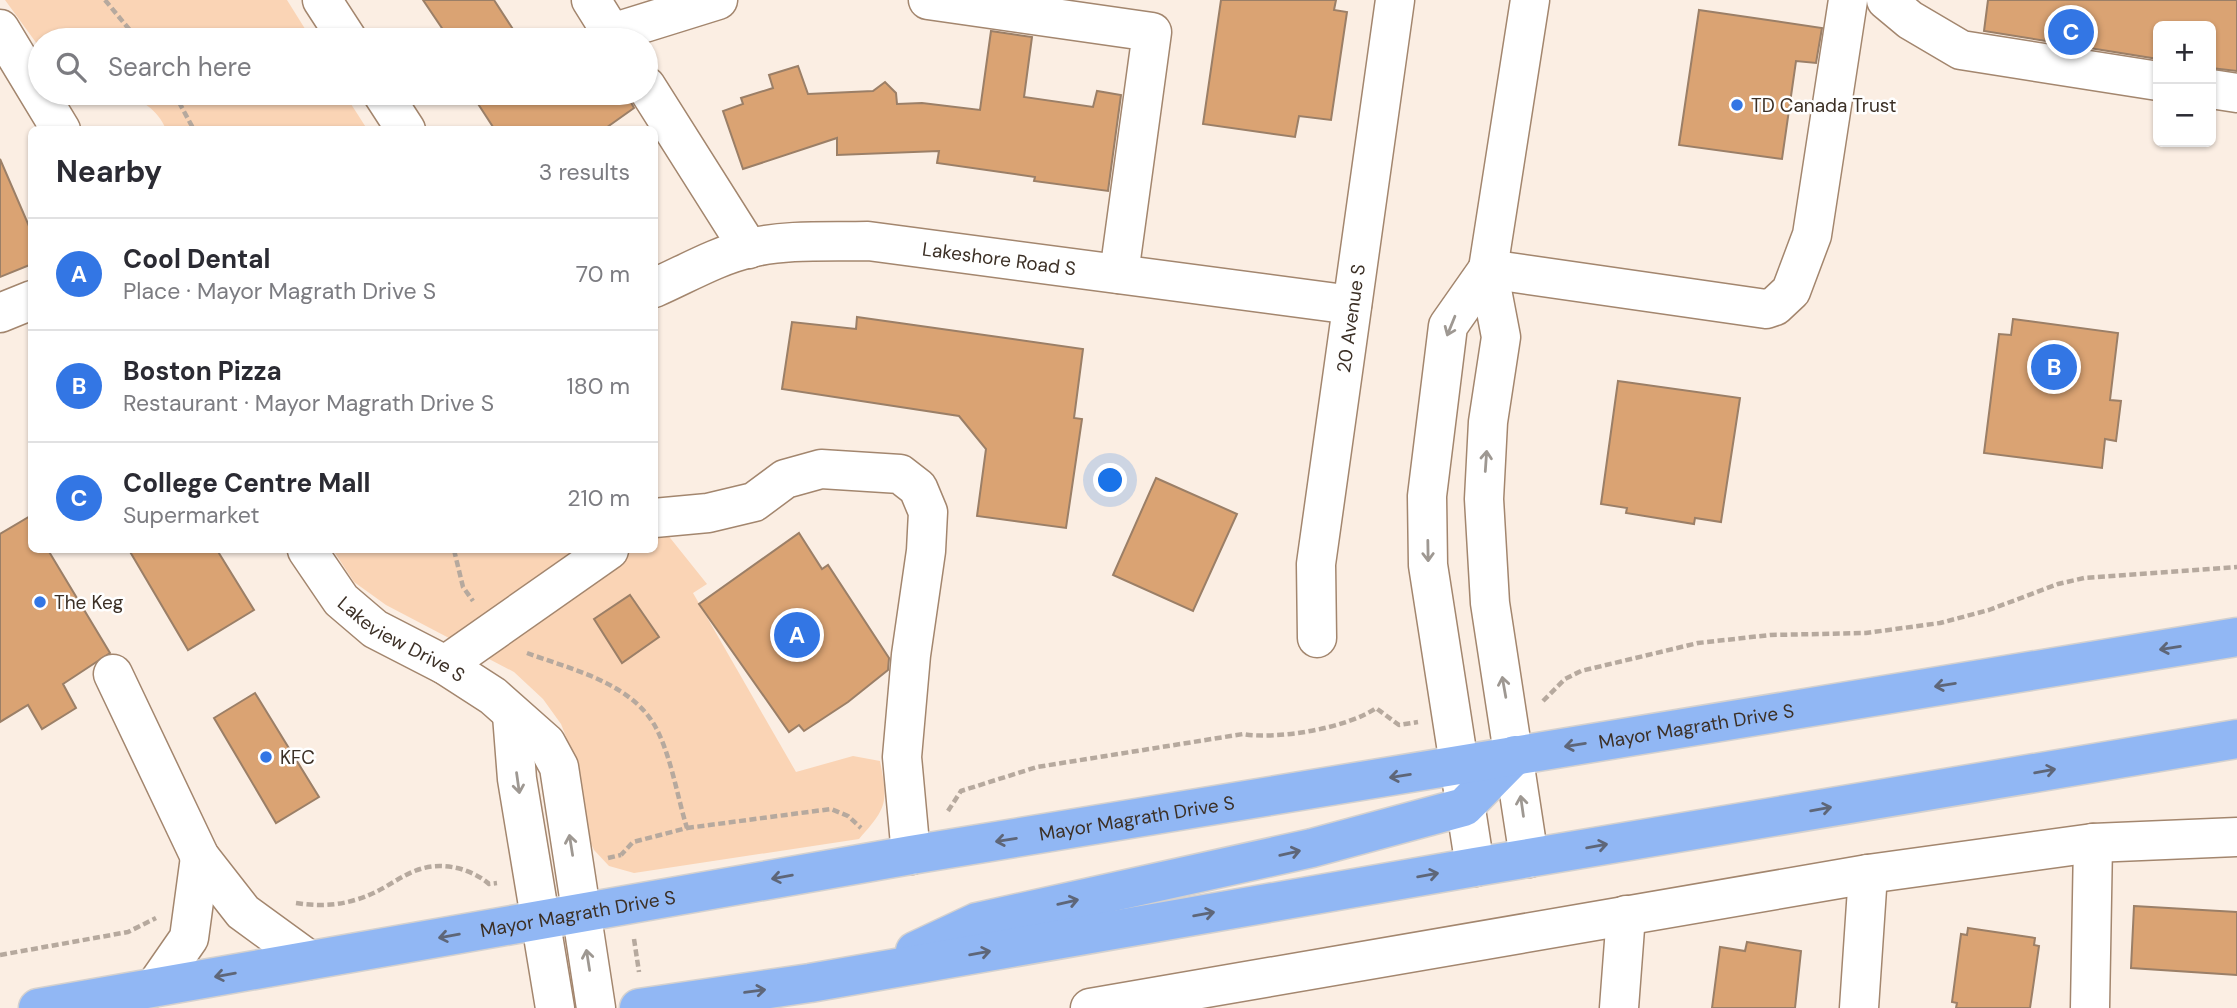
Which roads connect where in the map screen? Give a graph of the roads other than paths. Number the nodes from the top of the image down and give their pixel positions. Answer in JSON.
{"nodes":[{"id":1,"x":322,"y":0,"type":"edge"},
{"id":2,"x":591,"y":0,"type":"edge"},
{"id":3,"x":718,"y":0,"type":"edge"},
{"id":4,"x":928,"y":0,"type":"edge"},
{"id":5,"x":1395,"y":0,"type":"edge"},
{"id":6,"x":1530,"y":0,"type":"edge"},
{"id":7,"x":1848,"y":0,"type":"edge"},
{"id":8,"x":1886,"y":0,"type":"edge"},
{"id":9,"x":340,"y":28,"type":"edge"},
{"id":10,"x":609,"y":28,"type":"edge"},
{"id":11,"x":637,"y":28,"type":"edge"},
{"id":12,"x":0,"y":29,"type":"edge"},
{"id":13,"x":28,"y":75,"type":"edge"},
{"id":14,"x":2153,"y":80,"type":"edge"},
{"id":15,"x":2216,"y":90,"type":"edge"},
{"id":16,"x":2237,"y":93,"type":"edge"},
{"id":17,"x":46,"y":105,"type":"edge"},
{"id":18,"x":390,"y":105,"type":"edge"},
{"id":19,"x":658,"y":105,"type":"edge"},
{"id":20,"x":59,"y":126,"type":"edge"},
{"id":21,"x":403,"y":126,"type":"edge"},
{"id":22,"x":749,"y":248,"type":"junction"},
{"id":23,"x":1488,"y":269,"type":"junction"},
{"id":24,"x":1119,"y":274,"type":"junction"},
{"id":25,"x":658,"y":286,"type":"edge"},
{"id":26,"x":28,"y":302,"type":"edge"},
{"id":27,"x":1352,"y":305,"type":"junction"},
{"id":28,"x":0,"y":313,"type":"edge"},
{"id":29,"x":658,"y":518,"type":"edge"},
{"id":30,"x":309,"y":553,"type":"edge"},
{"id":31,"x":605,"y":553,"type":"edge"},
{"id":32,"x":2237,"y":637,"type":"edge"},
{"id":33,"x":1317,"y":638,"type":"dead end"},
{"id":34,"x":445,"y":665,"type":"junction"},
{"id":35,"x":113,"y":674,"type":"dead end"},
{"id":36,"x":512,"y":715,"type":"junction"},
{"id":37,"x":2237,"y":739,"type":"edge"},
{"id":38,"x":1515,"y":755,"type":"junction"},
{"id":39,"x":1458,"y":767,"type":"junction"},
{"id":40,"x":1464,"y":807,"type":"junction"},
{"id":41,"x":2237,"y":837,"type":"edge"},
{"id":42,"x":2093,"y":843,"type":"junction"},
{"id":43,"x":911,"y":855,"type":"junction"},
{"id":44,"x":200,"y":857,"type":"junction"},
{"id":45,"x":1529,"y":858,"type":"junction"},
{"id":46,"x":1475,"y":867,"type":"junction"},
{"id":47,"x":1868,"y":874,"type":"junction"},
{"id":48,"x":581,"y":913,"type":"junction"},
{"id":49,"x":1626,"y":915,"type":"junction"},
{"id":50,"x":540,"y":920,"type":"junction"},
{"id":51,"x":309,"y":960,"type":"junction"},
{"id":52,"x":866,"y":973,"type":"junction"},
{"id":53,"x":155,"y":987,"type":"junction"},
{"id":54,"x":38,"y":1008,"type":"edge"},
{"id":55,"x":555,"y":1008,"type":"edge"},
{"id":56,"x":596,"y":1008,"type":"edge"},
{"id":57,"x":639,"y":1008,"type":"edge"},
{"id":58,"x":1090,"y":1008,"type":"edge"},
{"id":59,"x":1619,"y":1008,"type":"edge"},
{"id":60,"x":1859,"y":1008,"type":"edge"},
{"id":61,"x":2090,"y":1008,"type":"edge"}],
"edges":[{"from":1,"to":9,"type":"street"},
{"from":2,"to":10,"type":"street"},
{"from":3,"to":11,"type":"street"},
{"from":4,"to":24,"type":"street"},
{"from":5,"to":27,"type":"street","name":"20 Avenue S"},
{"from":6,"to":23,"type":"street"},
{"from":7,"to":23,"type":"street"},
{"from":8,"to":14,"type":"street"},
{"from":12,"to":13,"type":"street"},
{"from":15,"to":16,"type":"street"},
{"from":17,"to":20,"type":"street"},
{"from":18,"to":21,"type":"street"},
{"from":19,"to":22,"type":"street"},
{"from":22,"to":24,"type":"street","name":"Lakeshore Road S"},
{"from":22,"to":25,"type":"street","name":"Lakeshore Road S"},
{"from":38,"to":23,"type":"street","one_way":true},
{"from":23,"to":39,"type":"street","one_way":true},
{"from":24,"to":27,"type":"street","name":"Lakeshore Road S"},
{"from":26,"to":28,"type":"street"},
{"from":27,"to":33,"type":"street","name":"20 Avenue S"},
{"from":29,"to":43,"type":"street"},
{"from":30,"to":34,"type":"street","name":"Lakeview Drive S"},
{"from":31,"to":34,"type":"street"},
{"from":32,"to":38,"type":"main road","name":"Mayor Magrath Drive S","one_way":true},
{"from":34,"to":36,"type":"street","name":"Lakeview Drive S"},
{"from":35,"to":44,"type":"street"},
{"from":48,"to":36,"type":"street","name":"Lakeview Drive S","one_way":true},
{"from":36,"to":50,"type":"street","one_way":true},
{"from":45,"to":37,"type":"main road","one_way":true},
{"from":38,"to":39,"type":"main road","name":"Mayor Magrath Drive S"},
{"from":38,"to":40,"type":"main road"},
{"from":45,"to":38,"type":"street","one_way":true},
{"from":39,"to":40,"type":"street"},
{"from":39,"to":43,"type":"main road","name":"Mayor Magrath Drive S","one_way":true},
{"from":40,"to":46,"type":"street"},
{"from":52,"to":40,"type":"main road","one_way":true},
{"from":41,"to":42,"type":"street"},
{"from":42,"to":47,"type":"street"},
{"from":42,"to":61,"type":"street"},
{"from":43,"to":48,"type":"main road","name":"Mayor Magrath Drive S","one_way":true},
{"from":44,"to":51,"type":"street"},
{"from":44,"to":53,"type":"street"},
{"from":45,"to":46,"type":"main road"},
{"from":52,"to":46,"type":"main road","one_way":true},
{"from":47,"to":49,"type":"street"},
{"from":47,"to":60,"type":"street"},
{"from":48,"to":50,"type":"main road","name":"Mayor Magrath Drive S"},
{"from":56,"to":48,"type":"street","name":"Lakeview Drive S","one_way":true},
{"from":49,"to":58,"type":"street"},
{"from":49,"to":59,"type":"street"},
{"from":50,"to":51,"type":"main road","name":"Mayor Magrath Drive S","one_way":true},
{"from":50,"to":55,"type":"street"},
{"from":51,"to":53,"type":"main road","name":"Mayor Magrath Drive S","one_way":true},
{"from":57,"to":52,"type":"main road","one_way":true},
{"from":53,"to":54,"type":"main road","name":"Mayor Magrath Drive S"}]}
